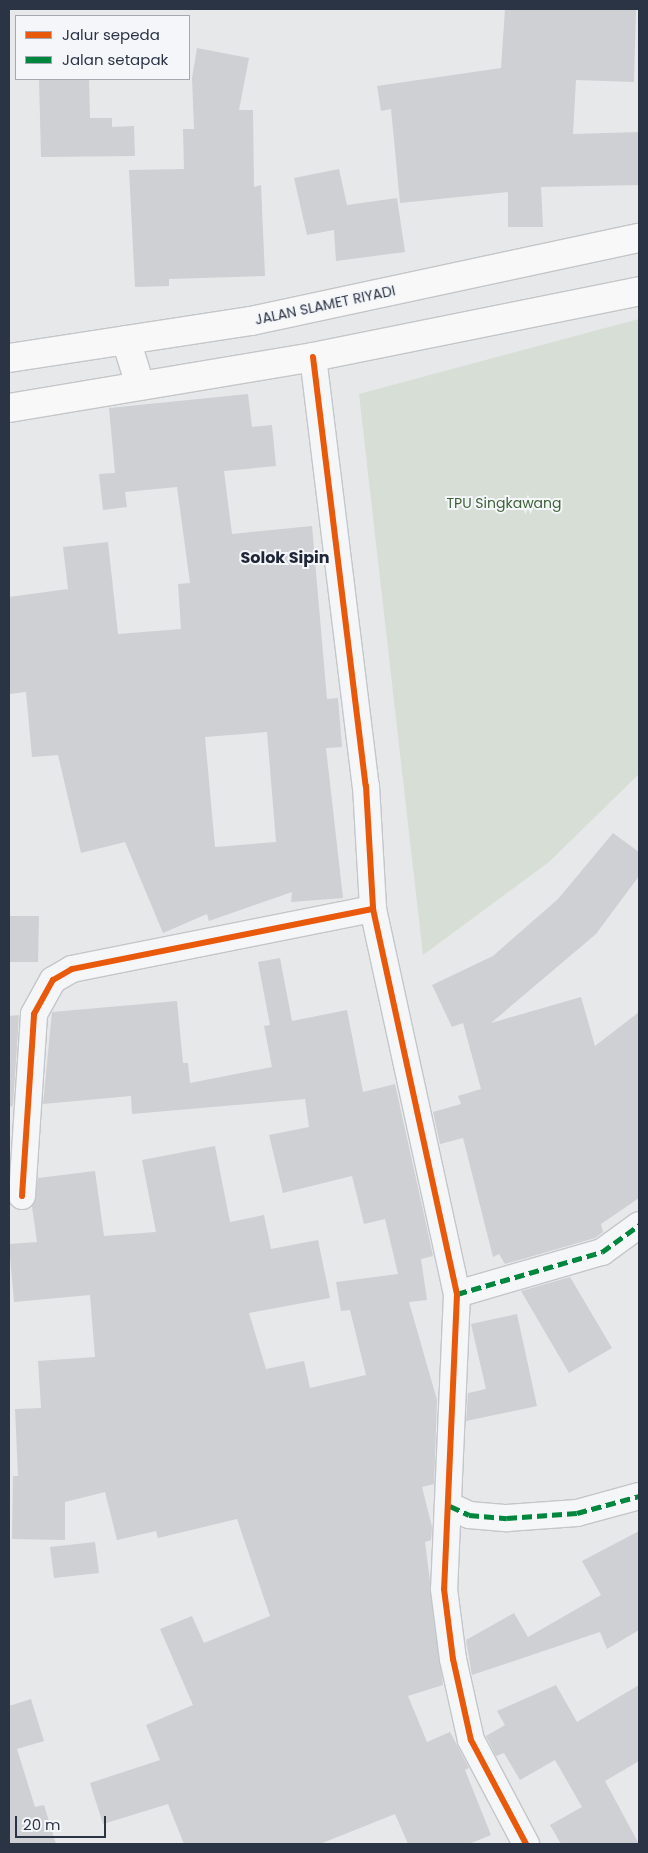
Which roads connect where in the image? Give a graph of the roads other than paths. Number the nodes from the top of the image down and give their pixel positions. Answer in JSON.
{"nodes":[{"id":1,"x":639,"y":238,"type":"edge"},
{"id":2,"x":639,"y":291,"type":"edge"},
{"id":3,"x":126,"y":340,"type":"junction"},
{"id":4,"x":313,"y":357,"type":"junction"},
{"id":5,"x":9,"y":358,"type":"edge"},
{"id":6,"x":140,"y":385,"type":"junction"},
{"id":7,"x":9,"y":408,"type":"edge"},
{"id":8,"x":373,"y":909,"type":"junction"},
{"id":9,"x":22,"y":1196,"type":"dead end"},
{"id":10,"x":639,"y":1226,"type":"edge"},
{"id":11,"x":457,"y":1294,"type":"junction"},
{"id":12,"x":639,"y":1496,"type":"edge"},
{"id":13,"x":450,"y":1506,"type":"junction"},
{"id":14,"x":526,"y":1844,"type":"edge"}],
"edges":[{"from":1,"to":3,"type":"main road","name":"JALAN SLAMET RIYADI"},
{"from":2,"to":4,"type":"main road"},
{"from":3,"to":5,"type":"main road","name":"JALAN SLAMET RIYADI"},
{"from":3,"to":6,"type":"main road"},
{"from":4,"to":6,"type":"main road"},
{"from":4,"to":8,"type":"street"},
{"from":6,"to":7,"type":"main road"},
{"from":8,"to":9,"type":"street"},
{"from":8,"to":11,"type":"street"},
{"from":10,"to":11,"type":"street"},
{"from":11,"to":13,"type":"street"},
{"from":12,"to":13,"type":"street"},
{"from":13,"to":14,"type":"street"}]}
